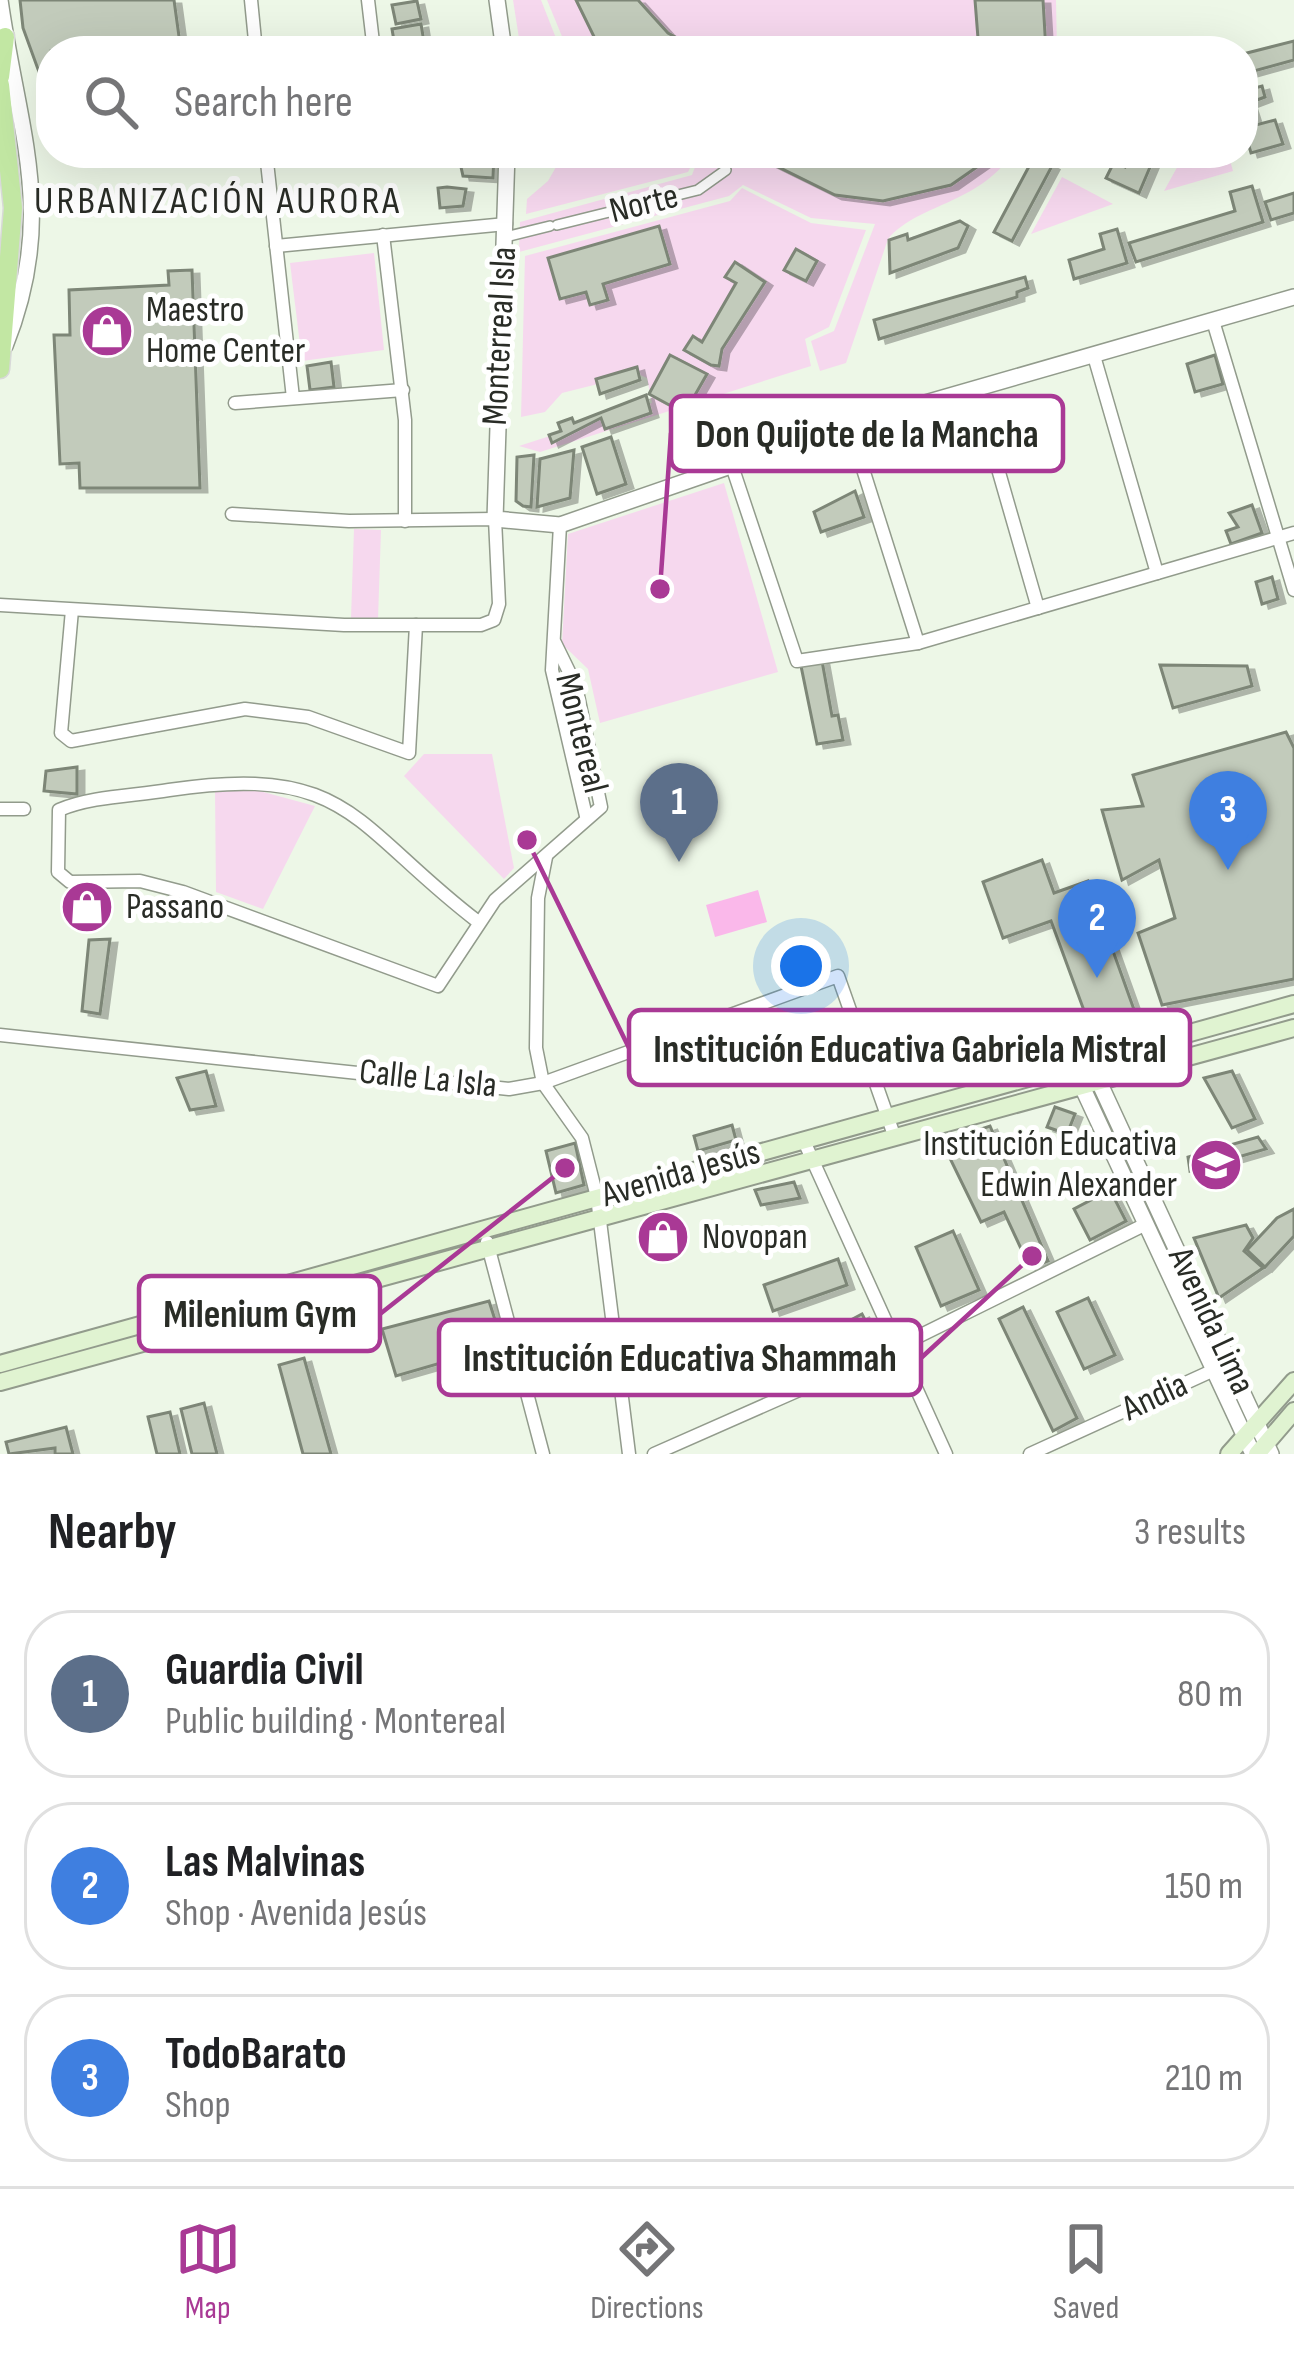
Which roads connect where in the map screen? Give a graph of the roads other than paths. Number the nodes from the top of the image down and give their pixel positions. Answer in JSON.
{"nodes":[{"id":1,"x":0,"y":0,"type":"edge"},
{"id":2,"x":251,"y":0,"type":"edge"},
{"id":3,"x":368,"y":0,"type":"edge"},
{"id":4,"x":497,"y":0,"type":"edge"},
{"id":5,"x":255,"y":36,"type":"edge"},
{"id":6,"x":372,"y":36,"type":"edge"},
{"id":7,"x":502,"y":36,"type":"edge"},
{"id":8,"x":5,"y":37,"type":"junction"},
{"id":9,"x":0,"y":81,"type":"edge"},
{"id":10,"x":268,"y":168,"type":"edge"},
{"id":11,"x":507,"y":168,"type":"edge"},
{"id":12,"x":726,"y":170,"type":"dead end"},
{"id":13,"x":506,"y":230,"type":"junction"},
{"id":14,"x":382,"y":236,"type":"junction"},
{"id":15,"x":276,"y":246,"type":"junction"},
{"id":16,"x":1294,"y":297,"type":"edge"},
{"id":17,"x":1213,"y":321,"type":"junction"},
{"id":18,"x":1094,"y":356,"type":"junction"},
{"id":19,"x":2,"y":359,"type":"edge"},
{"id":20,"x":975,"y":389,"type":"junction"},
{"id":21,"x":403,"y":390,"type":"junction"},
{"id":22,"x":293,"y":398,"type":"junction"},
{"id":23,"x":235,"y":403,"type":"dead end"},
{"id":24,"x":848,"y":425,"type":"junction"},
{"id":25,"x":731,"y":463,"type":"junction"},
{"id":26,"x":232,"y":514,"type":"dead end"},
{"id":27,"x":495,"y":519,"type":"junction"},
{"id":28,"x":405,"y":521,"type":"junction"},
{"id":29,"x":560,"y":524,"type":"junction"},
{"id":30,"x":1294,"y":533,"type":"edge"},
{"id":31,"x":1276,"y":538,"type":"junction"},
{"id":32,"x":1157,"y":573,"type":"junction"},
{"id":33,"x":1294,"y":590,"type":"edge"},
{"id":34,"x":0,"y":604,"type":"edge"},
{"id":35,"x":1038,"y":608,"type":"junction"},
{"id":36,"x":72,"y":610,"type":"junction"},
{"id":37,"x":416,"y":626,"type":"junction"},
{"id":38,"x":555,"y":643,"type":"junction"},
{"id":39,"x":917,"y":643,"type":"junction"},
{"id":40,"x":24,"y":808,"type":"dead end"},
{"id":41,"x":0,"y":809,"type":"edge"},
{"id":42,"x":586,"y":816,"type":"junction"},
{"id":43,"x":546,"y":856,"type":"junction"},
{"id":44,"x":506,"y":889,"type":"junction"},
{"id":45,"x":538,"y":898,"type":"junction"},
{"id":46,"x":477,"y":921,"type":"junction"},
{"id":47,"x":1294,"y":1004,"type":"edge"},
{"id":48,"x":1201,"y":1028,"type":"junction"},
{"id":49,"x":1294,"y":1028,"type":"edge"},
{"id":50,"x":0,"y":1035,"type":"edge"},
{"id":51,"x":1208,"y":1050,"type":"junction"},
{"id":52,"x":1079,"y":1061,"type":"junction"},
{"id":53,"x":543,"y":1083,"type":"junction"},
{"id":54,"x":1089,"y":1083,"type":"junction"},
{"id":55,"x":890,"y":1114,"type":"junction"},
{"id":56,"x":895,"y":1138,"type":"junction"},
{"id":57,"x":802,"y":1139,"type":"junction"},
{"id":58,"x":812,"y":1164,"type":"junction"},
{"id":59,"x":657,"y":1180,"type":"junction"},
{"id":60,"x":597,"y":1197,"type":"junction"},
{"id":61,"x":663,"y":1204,"type":"junction"},
{"id":62,"x":596,"y":1222,"type":"junction"},
{"id":63,"x":1146,"y":1224,"type":"junction"},
{"id":64,"x":484,"y":1229,"type":"junction"},
{"id":65,"x":489,"y":1252,"type":"junction"},
{"id":66,"x":159,"y":1321,"type":"junction"},
{"id":67,"x":162,"y":1340,"type":"junction"},
{"id":68,"x":899,"y":1346,"type":"junction"},
{"id":69,"x":12,"y":1367,"type":"edge"},
{"id":70,"x":1214,"y":1370,"type":"junction"},
{"id":71,"x":1294,"y":1381,"type":"edge"},
{"id":72,"x":0,"y":1382,"type":"edge"},
{"id":73,"x":1294,"y":1412,"type":"edge"},
{"id":74,"x":1258,"y":1421,"type":"junction"},
{"id":75,"x":1245,"y":1436,"type":"junction"},
{"id":76,"x":1262,"y":1451,"type":"edge"},
{"id":77,"x":543,"y":1454,"type":"edge"},
{"id":78,"x":629,"y":1454,"type":"edge"},
{"id":79,"x":654,"y":1454,"type":"edge"},
{"id":80,"x":946,"y":1454,"type":"edge"},
{"id":81,"x":1030,"y":1454,"type":"edge"},
{"id":82,"x":1229,"y":1454,"type":"edge"}],
"edges":[{"from":1,"to":8,"type":"street"},
{"from":2,"to":5,"type":"street"},
{"from":3,"to":6,"type":"street"},
{"from":4,"to":7,"type":"street"},
{"from":8,"to":9,"type":"main road"},
{"from":8,"to":19,"type":"street"},
{"from":9,"to":19,"type":"main road"},
{"from":10,"to":15,"type":"street"},
{"from":11,"to":13,"type":"street","name":"Monterreal Isla"},
{"from":12,"to":13,"type":"street","name":"Norte"},
{"from":13,"to":14,"type":"street"},
{"from":13,"to":27,"type":"street","name":"Monterreal Isla"},
{"from":14,"to":15,"type":"street"},
{"from":14,"to":21,"type":"street"},
{"from":15,"to":22,"type":"street"},
{"from":16,"to":17,"type":"street"},
{"from":17,"to":18,"type":"street"},
{"from":17,"to":31,"type":"street"},
{"from":18,"to":20,"type":"street"},
{"from":18,"to":32,"type":"street"},
{"from":20,"to":24,"type":"street"},
{"from":20,"to":35,"type":"street"},
{"from":21,"to":22,"type":"street"},
{"from":21,"to":28,"type":"street"},
{"from":22,"to":23,"type":"street"},
{"from":24,"to":25,"type":"street"},
{"from":24,"to":39,"type":"street"},
{"from":25,"to":29,"type":"street"},
{"from":25,"to":39,"type":"street"},
{"from":26,"to":28,"type":"street"},
{"from":27,"to":28,"type":"street"},
{"from":27,"to":29,"type":"street"},
{"from":27,"to":37,"type":"street"},
{"from":29,"to":38,"type":"street","name":"Montereal"},
{"from":30,"to":31,"type":"street"},
{"from":31,"to":32,"type":"street"},
{"from":31,"to":33,"type":"street"},
{"from":32,"to":35,"type":"street"},
{"from":34,"to":36,"type":"street"},
{"from":35,"to":39,"type":"street"},
{"from":36,"to":37,"type":"street"},
{"from":36,"to":37,"type":"street"},
{"from":38,"to":42,"type":"street","name":"Montereal"},
{"from":38,"to":42,"type":"street","name":"Montereal"},
{"from":40,"to":41,"type":"street"},
{"from":42,"to":43,"type":"street","name":"Montereal"},
{"from":43,"to":44,"type":"street","name":"Montereal"},
{"from":43,"to":45,"type":"street"},
{"from":44,"to":45,"type":"street"},
{"from":44,"to":46,"type":"street","name":"Montereal"},
{"from":45,"to":53,"type":"street"},
{"from":46,"to":46,"type":"street","name":"Montereal"},
{"from":47,"to":48,"type":"main road","name":"Avenida Jesús"},
{"from":48,"to":51,"type":"main road"},
{"from":48,"to":52,"type":"main road","name":"Avenida Jesús"},
{"from":49,"to":51,"type":"main road","name":"Avenida Jesús"},
{"from":50,"to":53,"type":"street","name":"Calle La Isla"},
{"from":51,"to":54,"type":"main road","name":"Avenida Jesús"},
{"from":52,"to":54,"type":"street","name":"Avenida Lima"},
{"from":52,"to":55,"type":"main road","name":"Avenida Jesús"},
{"from":53,"to":55,"type":"street","name":"Calle La Isla"},
{"from":53,"to":60,"type":"street"},
{"from":54,"to":56,"type":"main road","name":"Avenida Jesús"},
{"from":54,"to":63,"type":"street","name":"Avenida Lima"},
{"from":54,"to":74,"type":"street","name":"Avenida Lima"},
{"from":55,"to":56,"type":"street"},
{"from":55,"to":57,"type":"main road","name":"Avenida Jesús"},
{"from":56,"to":58,"type":"main road","name":"Avenida Jesús"},
{"from":57,"to":58,"type":"street"},
{"from":57,"to":59,"type":"main road","name":"Avenida Jesús"},
{"from":58,"to":61,"type":"main road","name":"Avenida Jesús"},
{"from":58,"to":68,"type":"street"},
{"from":59,"to":60,"type":"main road","name":"Avenida Jesús"},
{"from":59,"to":61,"type":"main road"},
{"from":60,"to":62,"type":"street"},
{"from":60,"to":64,"type":"main road","name":"Avenida Jesús"},
{"from":61,"to":62,"type":"main road","name":"Avenida Jesús"},
{"from":62,"to":65,"type":"main road","name":"Avenida Jesús"},
{"from":62,"to":78,"type":"street"},
{"from":63,"to":68,"type":"street"},
{"from":63,"to":70,"type":"street","name":"Avenida Lima"},
{"from":64,"to":65,"type":"street"},
{"from":64,"to":66,"type":"main road","name":"Avenida Jesús"},
{"from":65,"to":67,"type":"main road","name":"Avenida Jesús"},
{"from":65,"to":77,"type":"street"},
{"from":66,"to":67,"type":"main road"},
{"from":66,"to":69,"type":"main road","name":"Avenida Jesús"},
{"from":67,"to":69,"type":"main road","name":"Avenida Jesús"},
{"from":68,"to":79,"type":"street"},
{"from":68,"to":80,"type":"street"},
{"from":69,"to":72,"type":"main road","name":"Avenida Jesús"},
{"from":70,"to":75,"type":"street","name":"Avenida Lima"},
{"from":70,"to":81,"type":"street","name":"Andia"},
{"from":71,"to":74,"type":"main road"},
{"from":73,"to":76,"type":"main road"},
{"from":74,"to":75,"type":"main road"},
{"from":74,"to":76,"type":"street","name":"Avenida Lima"},
{"from":75,"to":76,"type":"street","name":"Avenida Lima"},
{"from":75,"to":82,"type":"main road"}]}
